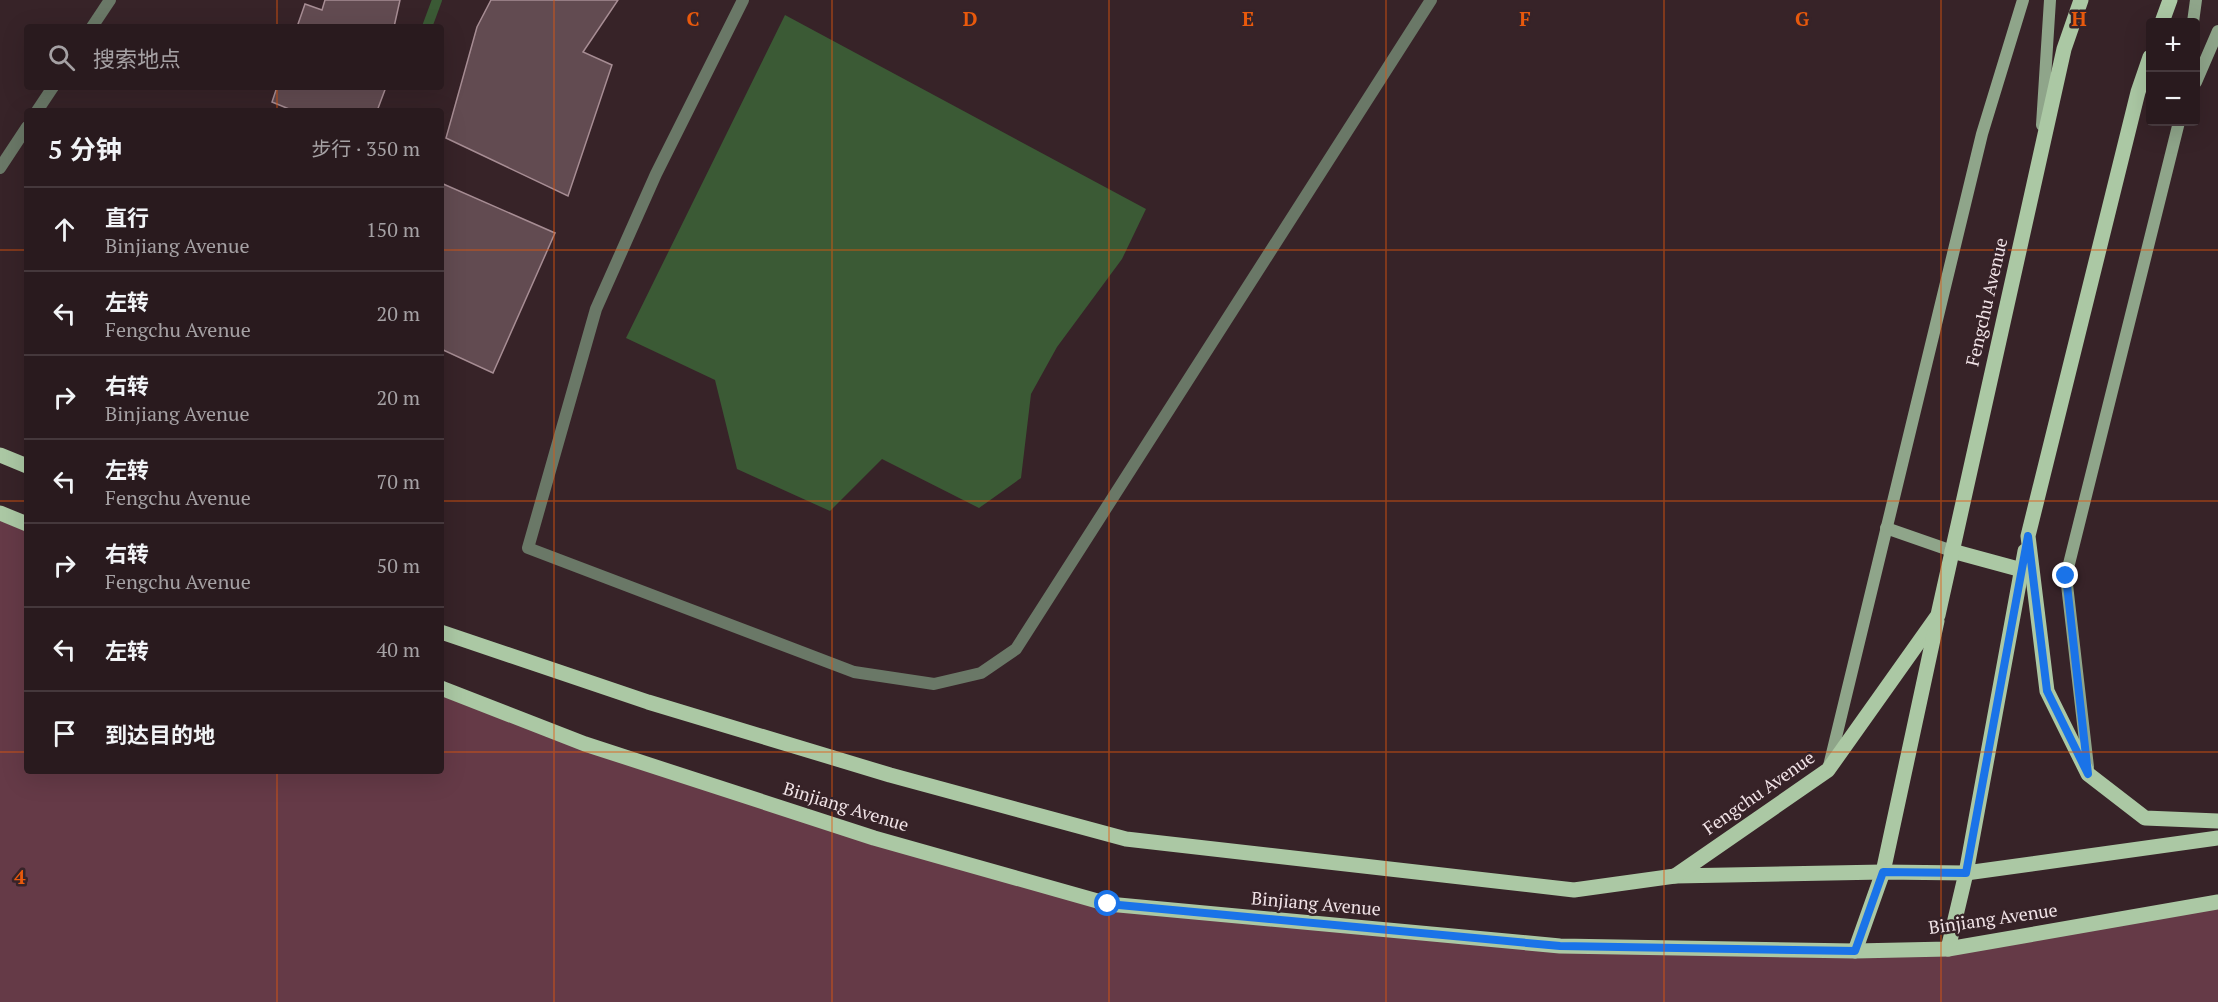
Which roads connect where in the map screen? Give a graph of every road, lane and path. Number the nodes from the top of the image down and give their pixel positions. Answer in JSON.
{"nodes":[{"id":1,"x":110,"y":0,"type":"edge"},
{"id":2,"x":743,"y":0,"type":"edge"},
{"id":3,"x":1431,"y":0,"type":"edge"},
{"id":4,"x":2023,"y":0,"type":"edge"},
{"id":5,"x":2050,"y":0,"type":"edge"},
{"id":6,"x":2081,"y":0,"type":"edge"},
{"id":7,"x":2170,"y":0,"type":"edge"},
{"id":8,"x":2196,"y":0,"type":"edge"},
{"id":9,"x":2164,"y":18,"type":"edge"},
{"id":10,"x":2194,"y":18,"type":"edge"},
{"id":11,"x":94,"y":24,"type":"edge"},
{"id":12,"x":2218,"y":31,"type":"edge"},
{"id":13,"x":2146,"y":70,"type":"edge"},
{"id":14,"x":2200,"y":73,"type":"edge"},
{"id":15,"x":51,"y":90,"type":"edge"},
{"id":16,"x":39,"y":108,"type":"edge"},
{"id":17,"x":2178,"y":126,"type":"edge"},
{"id":18,"x":24,"y":132,"type":"edge"},
{"id":19,"x":2040,"y":158,"type":"junction"},
{"id":20,"x":0,"y":168,"type":"edge"},
{"id":21,"x":0,"y":455,"type":"edge"},
{"id":22,"x":24,"y":465,"type":"edge"},
{"id":23,"x":0,"y":513,"type":"edge"},
{"id":24,"x":24,"y":523,"type":"edge"},
{"id":25,"x":1886,"y":528,"type":"junction"},
{"id":26,"x":2028,"y":536,"type":"junction"},
{"id":27,"x":1952,"y":551,"type":"junction"},
{"id":28,"x":2022,"y":570,"type":"junction"},
{"id":29,"x":1938,"y":615,"type":"junction"},
{"id":30,"x":444,"y":633,"type":"edge"},
{"id":31,"x":444,"y":688,"type":"edge"},
{"id":32,"x":1828,"y":770,"type":"junction"},
{"id":33,"x":2088,"y":774,"type":"junction"},
{"id":34,"x":2218,"y":821,"type":"edge"},
{"id":35,"x":2218,"y":838,"type":"edge"},
{"id":36,"x":1883,"y":872,"type":"junction"},
{"id":37,"x":1966,"y":873,"type":"junction"},
{"id":38,"x":1675,"y":876,"type":"junction"},
{"id":39,"x":2218,"y":902,"type":"edge"},
{"id":40,"x":1948,"y":949,"type":"junction"},
{"id":41,"x":1855,"y":951,"type":"junction"}],
"edges":[{"from":1,"to":11,"type":"street"},
{"from":2,"to":3,"type":"street"},
{"from":4,"to":25,"type":"street"},
{"from":5,"to":19,"type":"street"},
{"from":6,"to":19,"type":"main road","name":"Fengchu Avenue"},
{"from":7,"to":9,"type":"main road"},
{"from":8,"to":10,"type":"street"},
{"from":12,"to":14,"type":"street"},
{"from":13,"to":26,"type":"main road"},
{"from":15,"to":16,"type":"street"},
{"from":17,"to":33,"type":"street"},
{"from":18,"to":20,"type":"street"},
{"from":19,"to":27,"type":"main road","name":"Fengchu Avenue"},
{"from":21,"to":22,"type":"main road"},
{"from":23,"to":24,"type":"main road"},
{"from":25,"to":27,"type":"street"},
{"from":25,"to":32,"type":"street"},
{"from":26,"to":28,"type":"main road"},
{"from":26,"to":33,"type":"main road"},
{"from":27,"to":28,"type":"main road"},
{"from":27,"to":29,"type":"main road","name":"Fengchu Avenue"},
{"from":28,"to":37,"type":"main road"},
{"from":29,"to":32,"type":"main road","name":"Fengchu Avenue"},
{"from":29,"to":36,"type":"main road","name":"Fengchu Avenue"},
{"from":30,"to":38,"type":"main road"},
{"from":31,"to":41,"type":"main road","name":"Binjiang Avenue"},
{"from":32,"to":38,"type":"main road","name":"Fengchu Avenue"},
{"from":33,"to":34,"type":"main road"},
{"from":35,"to":37,"type":"main road"},
{"from":36,"to":37,"type":"main road"},
{"from":36,"to":38,"type":"main road"},
{"from":36,"to":41,"type":"main road","name":"Fengchu Avenue"},
{"from":37,"to":40,"type":"main road"},
{"from":39,"to":40,"type":"main road","name":"Binjiang Avenue"},
{"from":40,"to":41,"type":"main road","name":"Binjiang Avenue"}]}
